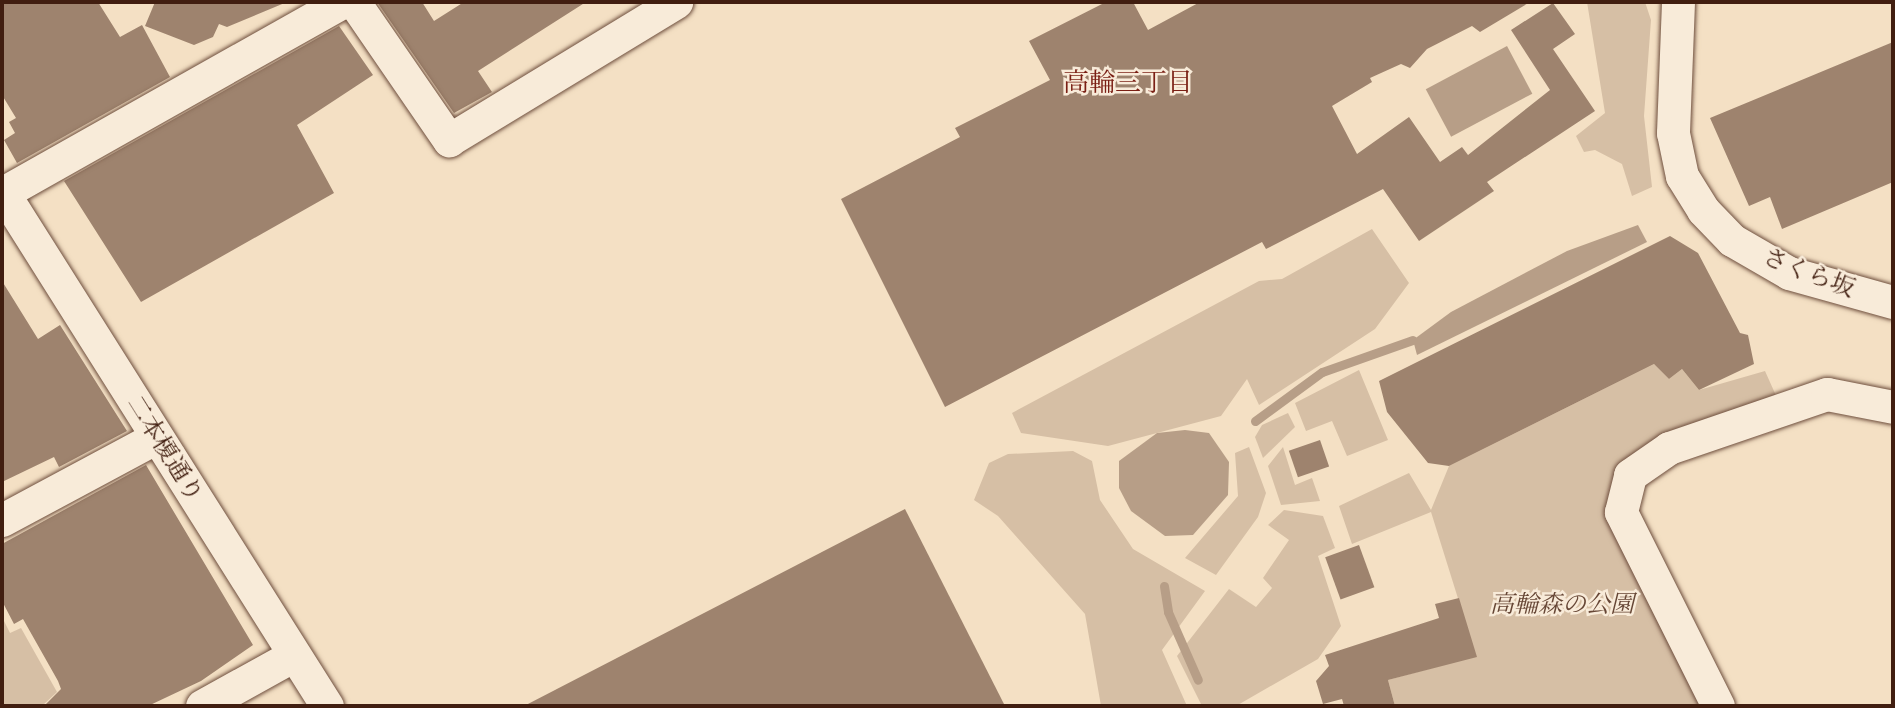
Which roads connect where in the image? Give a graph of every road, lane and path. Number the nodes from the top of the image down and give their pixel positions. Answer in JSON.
{"nodes":[{"id":1,"x":342,"y":2,"type":"edge"},
{"id":2,"x":354,"y":2,"type":"edge"},
{"id":3,"x":676,"y":2,"type":"edge"},
{"id":4,"x":1678,"y":2,"type":"edge"},
{"id":5,"x":2,"y":192,"type":"edge"},
{"id":6,"x":1893,"y":302,"type":"edge"},
{"id":7,"x":1893,"y":407,"type":"edge"},
{"id":8,"x":155,"y":438,"type":"junction"},
{"id":9,"x":2,"y":520,"type":"edge"},
{"id":10,"x":294,"y":655,"type":"junction"},
{"id":11,"x":202,"y":706,"type":"edge"},
{"id":12,"x":327,"y":706,"type":"edge"},
{"id":13,"x":1718,"y":706,"type":"edge"}],
"edges":[{"from":1,"to":5,"type":"street"},
{"from":2,"to":3,"type":"street"},
{"from":4,"to":6,"type":"street","name":"さくら坂"},
{"from":5,"to":8,"type":"street","name":"二本榎通り"},
{"from":7,"to":13,"type":"street"},
{"from":8,"to":9,"type":"street"},
{"from":8,"to":10,"type":"street","name":"二本榎通り"},
{"from":10,"to":11,"type":"street"},
{"from":10,"to":12,"type":"street","name":"二本榎通り"}]}
